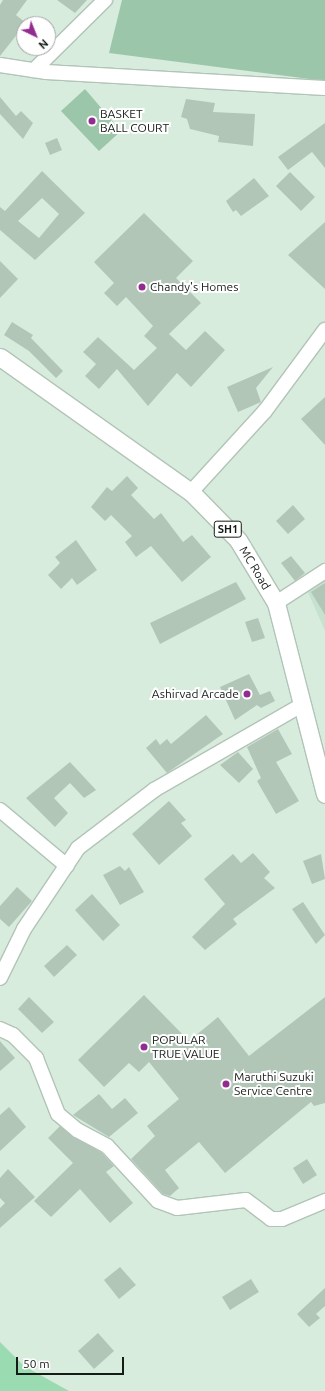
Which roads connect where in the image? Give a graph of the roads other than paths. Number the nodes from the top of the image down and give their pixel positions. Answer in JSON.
{"nodes":[{"id":1,"x":105,"y":0,"type":"edge"},
{"id":2,"x":0,"y":65,"type":"edge"},
{"id":3,"x":34,"y":70,"type":"junction"},
{"id":4,"x":325,"y":88,"type":"edge"},
{"id":5,"x":325,"y":330,"type":"edge"},
{"id":6,"x":0,"y":357,"type":"edge"},
{"id":7,"x":191,"y":492,"type":"junction"},
{"id":8,"x":325,"y":571,"type":"edge"},
{"id":9,"x":276,"y":603,"type":"junction"},
{"id":10,"x":302,"y":705,"type":"junction"},
{"id":11,"x":325,"y":794,"type":"edge"},
{"id":12,"x":0,"y":810,"type":"edge"},
{"id":13,"x":66,"y":866,"type":"junction"},
{"id":14,"x":0,"y":978,"type":"edge"},
{"id":15,"x":0,"y":1029,"type":"edge"},
{"id":16,"x":325,"y":1201,"type":"edge"}],
"edges":[{"from":1,"to":3,"type":"street"},
{"from":2,"to":3,"type":"street"},
{"from":3,"to":4,"type":"street"},
{"from":5,"to":7,"type":"street"},
{"from":6,"to":7,"type":"main road","name":"MC Road","number":"SH1"},
{"from":7,"to":9,"type":"main road","name":"MC Road","number":"SH1"},
{"from":8,"to":9,"type":"street"},
{"from":9,"to":10,"type":"main road","name":"MC Road","number":"SH1"},
{"from":10,"to":11,"type":"main road","name":"MC Road","number":"SH1"},
{"from":10,"to":13,"type":"street"},
{"from":12,"to":13,"type":"street"},
{"from":13,"to":14,"type":"street"},
{"from":15,"to":16,"type":"street"}]}
